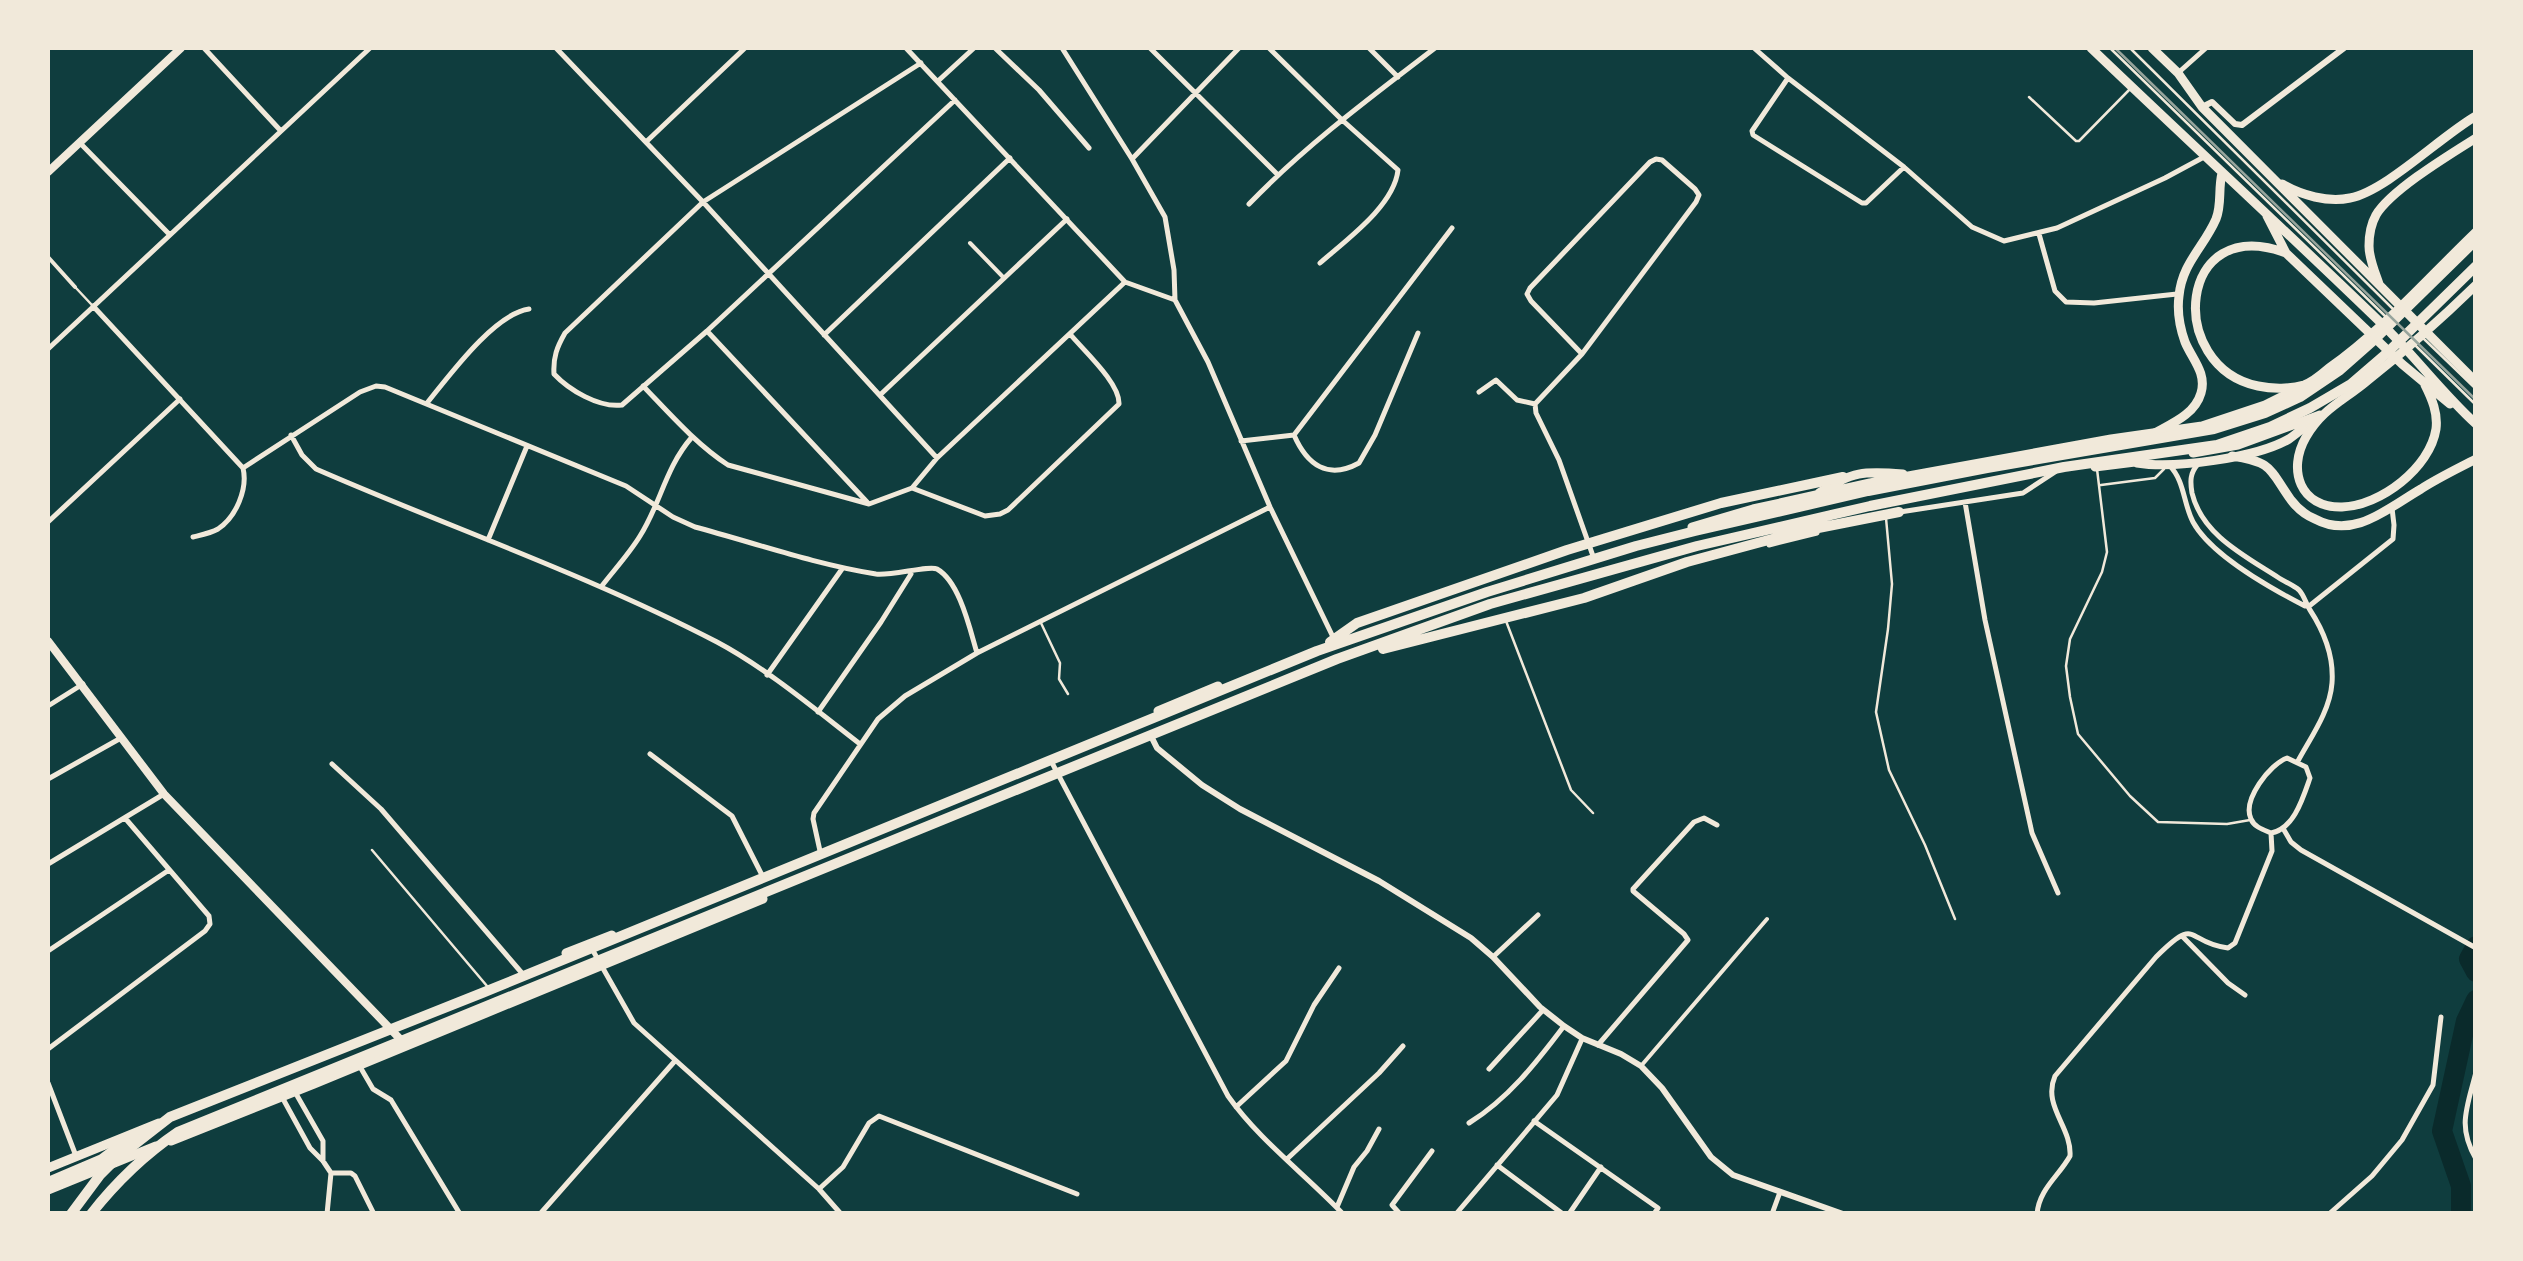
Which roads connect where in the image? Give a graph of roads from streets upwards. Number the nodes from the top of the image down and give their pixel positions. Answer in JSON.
{"nodes":[{"id":1,"x":181,"y":48,"type":"edge"},
{"id":2,"x":204,"y":48,"type":"edge"},
{"id":3,"x":370,"y":48,"type":"edge"},
{"id":4,"x":556,"y":48,"type":"edge"},
{"id":5,"x":744,"y":48,"type":"edge"},
{"id":6,"x":906,"y":48,"type":"edge"},
{"id":7,"x":974,"y":48,"type":"edge"},
{"id":8,"x":995,"y":48,"type":"edge"},
{"id":9,"x":1062,"y":48,"type":"edge"},
{"id":10,"x":1150,"y":48,"type":"edge"},
{"id":11,"x":1239,"y":48,"type":"edge"},
{"id":12,"x":1269,"y":48,"type":"edge"},
{"id":13,"x":1369,"y":48,"type":"edge"},
{"id":14,"x":1436,"y":48,"type":"edge"},
{"id":15,"x":1754,"y":48,"type":"edge"},
{"id":16,"x":2091,"y":48,"type":"edge"},
{"id":17,"x":2152,"y":48,"type":"edge"},
{"id":18,"x":2206,"y":48,"type":"edge"},
{"id":19,"x":2344,"y":48,"type":"edge"},
{"id":20,"x":921,"y":64,"type":"junction"},
{"id":21,"x":2178,"y":73,"type":"junction"},
{"id":22,"x":1398,"y":76,"type":"junction"},
{"id":23,"x":1788,"y":78,"type":"junction"},
{"id":24,"x":938,"y":82,"type":"junction"},
{"id":25,"x":1195,"y":93,"type":"junction"},
{"id":26,"x":955,"y":100,"type":"junction"},
{"id":27,"x":2202,"y":107,"type":"junction"},
{"id":28,"x":2476,"y":116,"type":"edge"},
{"id":29,"x":1341,"y":119,"type":"junction"},
{"id":30,"x":280,"y":130,"type":"junction"},
{"id":31,"x":2476,"y":138,"type":"edge"},
{"id":32,"x":80,"y":142,"type":"junction"},
{"id":33,"x":646,"y":142,"type":"junction"},
{"id":34,"x":1089,"y":148,"type":"dead end"},
{"id":35,"x":2204,"y":157,"type":"junction"},
{"id":36,"x":1010,"y":158,"type":"junction"},
{"id":37,"x":1132,"y":158,"type":"junction"},
{"id":38,"x":1904,"y":167,"type":"junction"},
{"id":39,"x":48,"y":172,"type":"edge"},
{"id":40,"x":1277,"y":174,"type":"junction"},
{"id":41,"x":2222,"y":174,"type":"junction"},
{"id":42,"x":2272,"y":178,"type":"junction"},
{"id":43,"x":703,"y":202,"type":"junction"},
{"id":44,"x":1248,"y":204,"type":"dead end"},
{"id":45,"x":2263,"y":209,"type":"junction"},
{"id":46,"x":1067,"y":218,"type":"junction"},
{"id":47,"x":1452,"y":228,"type":"dead end"},
{"id":48,"x":169,"y":234,"type":"junction"},
{"id":49,"x":2038,"y":234,"type":"junction"},
{"id":50,"x":2476,"y":236,"type":"edge"},
{"id":51,"x":970,"y":242,"type":"dead end"},
{"id":52,"x":2286,"y":252,"type":"junction"},
{"id":53,"x":48,"y":257,"type":"edge"},
{"id":54,"x":1320,"y":264,"type":"dead end"},
{"id":55,"x":2476,"y":264,"type":"edge"},
{"id":56,"x":767,"y":275,"type":"junction"},
{"id":57,"x":1004,"y":278,"type":"junction"},
{"id":58,"x":1125,"y":282,"type":"junction"},
{"id":59,"x":2476,"y":285,"type":"edge"},
{"id":60,"x":75,"y":287,"type":"road end"},
{"id":61,"x":2381,"y":292,"type":"junction"},
{"id":62,"x":2179,"y":294,"type":"junction"},
{"id":63,"x":1175,"y":300,"type":"junction"},
{"id":64,"x":93,"y":306,"type":"junction"},
{"id":65,"x":529,"y":309,"type":"dead end"},
{"id":66,"x":707,"y":331,"type":"junction"},
{"id":67,"x":1418,"y":333,"type":"dead end"},
{"id":68,"x":1070,"y":334,"type":"junction"},
{"id":69,"x":824,"y":335,"type":"junction"},
{"id":70,"x":48,"y":349,"type":"edge"},
{"id":71,"x":1582,"y":354,"type":"junction"},
{"id":72,"x":2396,"y":363,"type":"junction"},
{"id":73,"x":2306,"y":385,"type":"junction"},
{"id":74,"x":2425,"y":385,"type":"junction"},
{"id":75,"x":643,"y":386,"type":"junction"},
{"id":76,"x":2476,"y":386,"type":"edge"},
{"id":77,"x":1479,"y":392,"type":"dead end"},
{"id":78,"x":880,"y":395,"type":"junction"},
{"id":79,"x":180,"y":399,"type":"junction"},
{"id":80,"x":427,"y":403,"type":"junction"},
{"id":81,"x":1534,"y":404,"type":"junction"},
{"id":82,"x":2320,"y":415,"type":"junction"},
{"id":83,"x":2466,"y":415,"type":"junction"},
{"id":84,"x":2476,"y":424,"type":"edge"},
{"id":85,"x":2155,"y":433,"type":"junction"},
{"id":86,"x":291,"y":436,"type":"junction"},
{"id":87,"x":693,"y":436,"type":"junction"},
{"id":88,"x":1294,"y":436,"type":"junction"},
{"id":89,"x":1241,"y":441,"type":"junction"},
{"id":90,"x":2248,"y":442,"type":"junction"},
{"id":91,"x":528,"y":445,"type":"junction"},
{"id":92,"x":2218,"y":450,"type":"junction"},
{"id":93,"x":2234,"y":456,"type":"junction"},
{"id":94,"x":937,"y":458,"type":"junction"},
{"id":95,"x":2476,"y":459,"type":"edge"},
{"id":96,"x":2202,"y":461,"type":"junction"},
{"id":97,"x":2134,"y":462,"type":"junction"},
{"id":98,"x":2168,"y":464,"type":"junction"},
{"id":99,"x":243,"y":468,"type":"junction"},
{"id":100,"x":2055,"y":472,"type":"junction"},
{"id":101,"x":1914,"y":475,"type":"junction"},
{"id":102,"x":1843,"y":477,"type":"junction"},
{"id":103,"x":912,"y":488,"type":"junction"},
{"id":104,"x":1812,"y":497,"type":"junction"},
{"id":105,"x":1965,"y":502,"type":"junction"},
{"id":106,"x":869,"y":504,"type":"junction"},
{"id":107,"x":655,"y":506,"type":"junction"},
{"id":108,"x":1270,"y":506,"type":"junction"},
{"id":109,"x":2392,"y":508,"type":"junction"},
{"id":110,"x":1899,"y":512,"type":"junction"},
{"id":111,"x":48,"y":522,"type":"edge"},
{"id":112,"x":193,"y":538,"type":"dead end"},
{"id":113,"x":488,"y":540,"type":"junction"},
{"id":114,"x":1593,"y":556,"type":"junction"},
{"id":115,"x":842,"y":569,"type":"junction"},
{"id":116,"x":912,"y":572,"type":"junction"},
{"id":117,"x":601,"y":587,"type":"junction"},
{"id":118,"x":2308,"y":607,"type":"junction"},
{"id":119,"x":1408,"y":635,"type":"junction"},
{"id":120,"x":1334,"y":640,"type":"junction"},
{"id":121,"x":48,"y":641,"type":"edge"},
{"id":122,"x":1317,"y":651,"type":"junction"},
{"id":123,"x":977,"y":653,"type":"junction"},
{"id":124,"x":1338,"y":659,"type":"junction"},
{"id":125,"x":767,"y":675,"type":"junction"},
{"id":126,"x":82,"y":684,"type":"junction"},
{"id":127,"x":48,"y":706,"type":"edge"},
{"id":128,"x":818,"y":712,"type":"junction"},
{"id":129,"x":121,"y":738,"type":"junction"},
{"id":130,"x":1152,"y":738,"type":"junction"},
{"id":131,"x":860,"y":744,"type":"junction"},
{"id":132,"x":650,"y":754,"type":"dead end"},
{"id":133,"x":1048,"y":756,"type":"junction"},
{"id":134,"x":2298,"y":761,"type":"junction"},
{"id":135,"x":332,"y":764,"type":"dead end"},
{"id":136,"x":1059,"y":775,"type":"junction"},
{"id":137,"x":48,"y":779,"type":"edge"},
{"id":138,"x":164,"y":794,"type":"junction"},
{"id":139,"x":125,"y":818,"type":"junction"},
{"id":140,"x":1716,"y":826,"type":"dead end"},
{"id":141,"x":2284,"y":830,"type":"junction"},
{"id":142,"x":2272,"y":834,"type":"junction"},
{"id":143,"x":820,"y":852,"type":"junction"},
{"id":144,"x":48,"y":864,"type":"edge"},
{"id":145,"x":169,"y":870,"type":"junction"},
{"id":146,"x":762,"y":876,"type":"junction"},
{"id":147,"x":2058,"y":892,"type":"dead end"},
{"id":148,"x":1538,"y":915,"type":"dead end"},
{"id":149,"x":1767,"y":919,"type":"dead end"},
{"id":150,"x":2181,"y":934,"type":"junction"},
{"id":151,"x":590,"y":943,"type":"junction"},
{"id":152,"x":2476,"y":948,"type":"edge"},
{"id":153,"x":48,"y":951,"type":"edge"},
{"id":154,"x":1494,"y":957,"type":"junction"},
{"id":155,"x":601,"y":966,"type":"junction"},
{"id":156,"x":1339,"y":968,"type":"dead end"},
{"id":157,"x":521,"y":972,"type":"junction"},
{"id":158,"x":2245,"y":995,"type":"dead end"},
{"id":159,"x":1543,"y":1010,"type":"junction"},
{"id":160,"x":2441,"y":1017,"type":"dead end"},
{"id":161,"x":1564,"y":1026,"type":"junction"},
{"id":162,"x":389,"y":1028,"type":"junction"},
{"id":163,"x":1582,"y":1038,"type":"junction"},
{"id":164,"x":1598,"y":1045,"type":"junction"},
{"id":165,"x":407,"y":1046,"type":"junction"},
{"id":166,"x":1404,"y":1046,"type":"dead end"},
{"id":167,"x":48,"y":1049,"type":"edge"},
{"id":168,"x":675,"y":1061,"type":"junction"},
{"id":169,"x":358,"y":1066,"type":"junction"},
{"id":170,"x":1641,"y":1066,"type":"junction"},
{"id":171,"x":1489,"y":1069,"type":"dead end"},
{"id":172,"x":2476,"y":1072,"type":"edge"},
{"id":173,"x":48,"y":1083,"type":"edge"},
{"id":174,"x":295,"y":1092,"type":"junction"},
{"id":175,"x":282,"y":1097,"type":"junction"},
{"id":176,"x":1236,"y":1107,"type":"junction"},
{"id":177,"x":170,"y":1117,"type":"junction"},
{"id":178,"x":1534,"y":1121,"type":"junction"},
{"id":179,"x":1468,"y":1122,"type":"dead end"},
{"id":180,"x":1379,"y":1129,"type":"dead end"},
{"id":181,"x":1432,"y":1151,"type":"dead end"},
{"id":182,"x":76,"y":1156,"type":"junction"},
{"id":183,"x":1287,"y":1159,"type":"junction"},
{"id":184,"x":324,"y":1160,"type":"junction"},
{"id":185,"x":2476,"y":1160,"type":"edge"},
{"id":186,"x":1496,"y":1165,"type":"junction"},
{"id":187,"x":1600,"y":1166,"type":"junction"},
{"id":188,"x":48,"y":1168,"type":"edge"},
{"id":189,"x":103,"y":1168,"type":"junction"},
{"id":190,"x":331,"y":1173,"type":"junction"},
{"id":191,"x":48,"y":1182,"type":"edge"},
{"id":192,"x":819,"y":1189,"type":"junction"},
{"id":193,"x":48,"y":1190,"type":"edge"},
{"id":194,"x":1780,"y":1192,"type":"junction"},
{"id":195,"x":1077,"y":1194,"type":"dead end"},
{"id":196,"x":1337,"y":1207,"type":"junction"},
{"id":197,"x":88,"y":1208,"type":"edge"},
{"id":198,"x":1656,"y":1211,"type":"edge"},
{"id":199,"x":1459,"y":1212,"type":"edge"},
{"id":200,"x":74,"y":1214,"type":"edge"},
{"id":201,"x":327,"y":1214,"type":"edge"},
{"id":202,"x":374,"y":1214,"type":"edge"},
{"id":203,"x":460,"y":1214,"type":"edge"},
{"id":204,"x":540,"y":1214,"type":"edge"},
{"id":205,"x":842,"y":1214,"type":"edge"},
{"id":206,"x":1343,"y":1214,"type":"edge"},
{"id":207,"x":1400,"y":1214,"type":"edge"},
{"id":208,"x":1566,"y":1214,"type":"edge"},
{"id":209,"x":1772,"y":1214,"type":"edge"},
{"id":210,"x":1844,"y":1214,"type":"edge"},
{"id":211,"x":2037,"y":1214,"type":"edge"},
{"id":212,"x":2329,"y":1214,"type":"edge"}],
"edges":[{"from":1,"to":32,"type":"main road"},
{"from":2,"to":30,"type":"street"},
{"from":3,"to":30,"type":"street"},
{"from":4,"to":33,"type":"street"},
{"from":5,"to":33,"type":"street"},
{"from":6,"to":20,"type":"street"},
{"from":7,"to":24,"type":"street"},
{"from":8,"to":34,"type":"street"},
{"from":9,"to":37,"type":"street"},
{"from":10,"to":25,"type":"street"},
{"from":11,"to":25,"type":"street"},
{"from":12,"to":29,"type":"street"},
{"from":13,"to":22,"type":"street"},
{"from":14,"to":22,"type":"street"},
{"from":15,"to":23,"type":"street"},
{"from":16,"to":35,"type":"main road"},
{"from":17,"to":21,"type":"main road"},
{"from":18,"to":21,"type":"street"},
{"from":19,"to":27,"type":"street"},
{"from":20,"to":24,"type":"street"},
{"from":20,"to":43,"type":"street"},
{"from":21,"to":27,"type":"main road"},
{"from":22,"to":29,"type":"street"},
{"from":23,"to":38,"type":"street"},
{"from":23,"to":38,"type":"street"},
{"from":24,"to":26,"type":"street"},
{"from":25,"to":37,"type":"street"},
{"from":25,"to":40,"type":"street"},
{"from":26,"to":36,"type":"street"},
{"from":26,"to":56,"type":"street"},
{"from":27,"to":42,"type":"main road"},
{"from":28,"to":42,"type":"main road"},
{"from":29,"to":40,"type":"street"},
{"from":29,"to":54,"type":"street"},
{"from":30,"to":48,"type":"street"},
{"from":31,"to":61,"type":"main road"},
{"from":32,"to":39,"type":"main road"},
{"from":32,"to":48,"type":"street"},
{"from":33,"to":43,"type":"street"},
{"from":35,"to":41,"type":"main road"},
{"from":35,"to":49,"type":"street"},
{"from":36,"to":46,"type":"street"},
{"from":36,"to":69,"type":"street"},
{"from":37,"to":63,"type":"street"},
{"from":38,"to":49,"type":"street"},
{"from":40,"to":44,"type":"street"},
{"from":41,"to":45,"type":"main road"},
{"from":41,"to":62,"type":"main road"},
{"from":42,"to":61,"type":"main road"},
{"from":43,"to":56,"type":"street"},
{"from":43,"to":75,"type":"street"},
{"from":45,"to":52,"type":"main road"},
{"from":45,"to":83,"type":"main road"},
{"from":46,"to":57,"type":"street"},
{"from":46,"to":58,"type":"street"},
{"from":47,"to":88,"type":"street"},
{"from":48,"to":64,"type":"street"},
{"from":49,"to":62,"type":"street"},
{"from":50,"to":73,"type":"main road"},
{"from":50,"to":122,"type":"highway"},
{"from":51,"to":57,"type":"street"},
{"from":52,"to":72,"type":"main road"},
{"from":52,"to":73,"type":"main road"},
{"from":53,"to":60,"type":"street"},
{"from":55,"to":72,"type":"main road"},
{"from":55,"to":124,"type":"highway"},
{"from":56,"to":66,"type":"street"},
{"from":56,"to":69,"type":"street"},
{"from":57,"to":78,"type":"street"},
{"from":58,"to":63,"type":"street"},
{"from":58,"to":68,"type":"street"},
{"from":59,"to":72,"type":"main road"},
{"from":61,"to":76,"type":"main road"},
{"from":62,"to":85,"type":"main road"},
{"from":63,"to":89,"type":"street"},
{"from":64,"to":70,"type":"street"},
{"from":64,"to":79,"type":"street"},
{"from":65,"to":80,"type":"street"},
{"from":66,"to":75,"type":"street"},
{"from":66,"to":106,"type":"street"},
{"from":67,"to":88,"type":"street"},
{"from":68,"to":94,"type":"street"},
{"from":68,"to":103,"type":"street"},
{"from":69,"to":78,"type":"street"},
{"from":71,"to":71,"type":"street"},
{"from":71,"to":81,"type":"street"},
{"from":72,"to":74,"type":"main road"},
{"from":72,"to":82,"type":"main road"},
{"from":73,"to":85,"type":"main road"},
{"from":74,"to":82,"type":"main road"},
{"from":74,"to":83,"type":"main road"},
{"from":75,"to":87,"type":"street"},
{"from":77,"to":81,"type":"street"},
{"from":78,"to":94,"type":"street"},
{"from":79,"to":99,"type":"street"},
{"from":79,"to":111,"type":"street"},
{"from":80,"to":86,"type":"street"},
{"from":80,"to":91,"type":"street"},
{"from":81,"to":114,"type":"street"},
{"from":82,"to":90,"type":"main road"},
{"from":82,"to":93,"type":"main road"},
{"from":83,"to":84,"type":"main road"},
{"from":85,"to":101,"type":"main road"},
{"from":86,"to":99,"type":"street"},
{"from":86,"to":113,"type":"street"},
{"from":87,"to":106,"type":"street"},
{"from":87,"to":107,"type":"street"},
{"from":88,"to":89,"type":"street"},
{"from":89,"to":108,"type":"street"},
{"from":90,"to":92,"type":"main road"},
{"from":90,"to":93,"type":"main road"},
{"from":91,"to":107,"type":"street"},
{"from":91,"to":113,"type":"street"},
{"from":92,"to":93,"type":"main road"},
{"from":92,"to":97,"type":"main road"},
{"from":93,"to":96,"type":"main road"},
{"from":93,"to":109,"type":"main road"},
{"from":94,"to":103,"type":"street"},
{"from":95,"to":109,"type":"main road"},
{"from":96,"to":98,"type":"main road"},
{"from":96,"to":118,"type":"street"},
{"from":97,"to":98,"type":"main road"},
{"from":97,"to":100,"type":"main road"},
{"from":98,"to":118,"type":"street"},
{"from":99,"to":112,"type":"street"},
{"from":100,"to":105,"type":"street"},
{"from":100,"to":119,"type":"main road"},
{"from":101,"to":102,"type":"main road"},
{"from":101,"to":104,"type":"main road"},
{"from":102,"to":104,"type":"main road"},
{"from":102,"to":122,"type":"highway"},
{"from":103,"to":106,"type":"street"},
{"from":104,"to":114,"type":"main road"},
{"from":105,"to":110,"type":"street"},
{"from":105,"to":147,"type":"street"},
{"from":107,"to":115,"type":"street"},
{"from":107,"to":117,"type":"street"},
{"from":108,"to":120,"type":"street"},
{"from":108,"to":123,"type":"street"},
{"from":109,"to":118,"type":"street"},
{"from":110,"to":119,"type":"street"},
{"from":110,"to":124,"type":"highway"},
{"from":113,"to":117,"type":"street"},
{"from":114,"to":120,"type":"main road"},
{"from":115,"to":116,"type":"street"},
{"from":115,"to":125,"type":"street"},
{"from":116,"to":123,"type":"street"},
{"from":116,"to":128,"type":"street"},
{"from":117,"to":125,"type":"street"},
{"from":118,"to":134,"type":"street"},
{"from":119,"to":130,"type":"main road"},
{"from":120,"to":133,"type":"main road"},
{"from":121,"to":126,"type":"main road"},
{"from":122,"to":177,"type":"highway"},
{"from":123,"to":131,"type":"street"},
{"from":124,"to":197,"type":"highway"},
{"from":125,"to":128,"type":"street"},
{"from":126,"to":127,"type":"street"},
{"from":126,"to":129,"type":"main road"},
{"from":128,"to":131,"type":"street"},
{"from":129,"to":137,"type":"street"},
{"from":129,"to":138,"type":"main road"},
{"from":130,"to":136,"type":"main road"},
{"from":130,"to":154,"type":"street"},
{"from":131,"to":143,"type":"street"},
{"from":132,"to":146,"type":"street"},
{"from":133,"to":136,"type":"street"},
{"from":133,"to":143,"type":"main road"},
{"from":134,"to":141,"type":"street"},
{"from":134,"to":142,"type":"street"},
{"from":135,"to":157,"type":"street"},
{"from":136,"to":155,"type":"main road"},
{"from":136,"to":176,"type":"street"},
{"from":138,"to":139,"type":"street"},
{"from":138,"to":162,"type":"main road"},
{"from":139,"to":144,"type":"street"},
{"from":139,"to":145,"type":"street"},
{"from":140,"to":164,"type":"street"},
{"from":141,"to":142,"type":"street"},
{"from":141,"to":152,"type":"street"},
{"from":142,"to":150,"type":"street"},
{"from":143,"to":146,"type":"main road"},
{"from":145,"to":153,"type":"street"},
{"from":145,"to":167,"type":"street"},
{"from":146,"to":151,"type":"main road"},
{"from":148,"to":154,"type":"street"},
{"from":149,"to":170,"type":"street"},
{"from":150,"to":158,"type":"street"},
{"from":150,"to":211,"type":"street"},
{"from":151,"to":155,"type":"street"},
{"from":151,"to":157,"type":"main road"},
{"from":154,"to":159,"type":"street"},
{"from":155,"to":165,"type":"main road"},
{"from":155,"to":168,"type":"street"},
{"from":156,"to":176,"type":"street"},
{"from":157,"to":162,"type":"main road"},
{"from":159,"to":161,"type":"street"},
{"from":159,"to":171,"type":"street"},
{"from":160,"to":212,"type":"street"},
{"from":161,"to":163,"type":"street"},
{"from":161,"to":179,"type":"street"},
{"from":162,"to":165,"type":"main road"},
{"from":162,"to":182,"type":"main road"},
{"from":163,"to":164,"type":"street"},
{"from":163,"to":178,"type":"street"},
{"from":164,"to":170,"type":"street"},
{"from":165,"to":169,"type":"main road"},
{"from":166,"to":183,"type":"street"},
{"from":168,"to":192,"type":"street"},
{"from":168,"to":204,"type":"street"},
{"from":169,"to":174,"type":"main road"},
{"from":169,"to":203,"type":"street"},
{"from":170,"to":194,"type":"street"},
{"from":172,"to":185,"type":"street"},
{"from":173,"to":182,"type":"street"},
{"from":174,"to":175,"type":"main road"},
{"from":174,"to":184,"type":"street"},
{"from":175,"to":184,"type":"street"},
{"from":175,"to":189,"type":"main road"},
{"from":176,"to":183,"type":"street"},
{"from":177,"to":191,"type":"highway"},
{"from":177,"to":200,"type":"highway"},
{"from":178,"to":186,"type":"street"},
{"from":178,"to":187,"type":"street"},
{"from":180,"to":196,"type":"street"},
{"from":181,"to":207,"type":"street"},
{"from":182,"to":188,"type":"main road"},
{"from":183,"to":196,"type":"street"},
{"from":184,"to":190,"type":"street"},
{"from":186,"to":199,"type":"street"},
{"from":186,"to":208,"type":"street"},
{"from":187,"to":198,"type":"street"},
{"from":187,"to":208,"type":"street"},
{"from":189,"to":193,"type":"main road"},
{"from":189,"to":197,"type":"main road"},
{"from":190,"to":201,"type":"street"},
{"from":190,"to":202,"type":"street"},
{"from":192,"to":195,"type":"street"},
{"from":192,"to":205,"type":"street"},
{"from":194,"to":209,"type":"street"},
{"from":194,"to":210,"type":"street"},
{"from":196,"to":206,"type":"street"},
{"from":197,"to":200,"type":"main road"}]}
